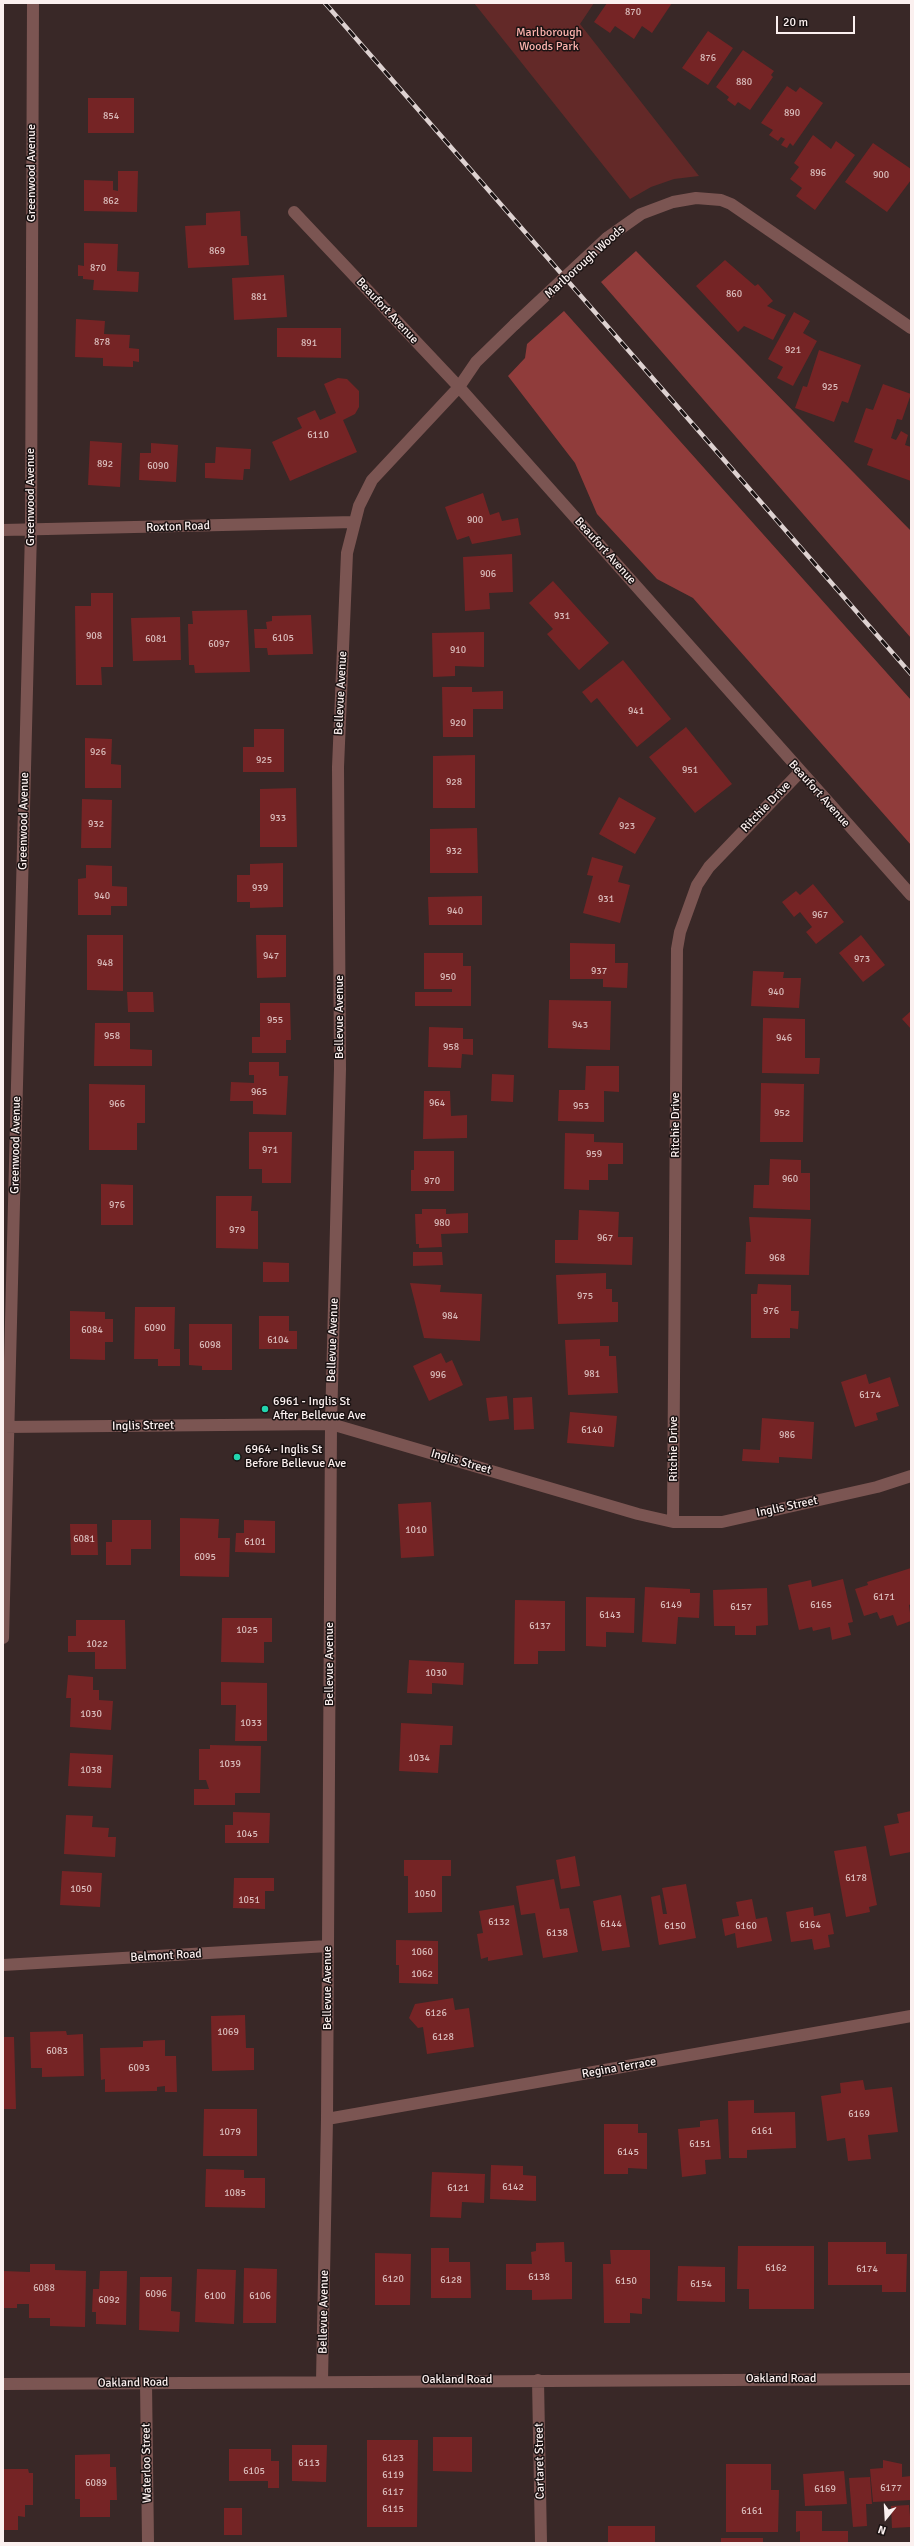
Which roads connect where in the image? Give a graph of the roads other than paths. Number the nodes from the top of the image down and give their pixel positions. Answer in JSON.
{"nodes":[{"id":1,"x":34,"y":3,"type":"edge"},
{"id":2,"x":294,"y":212,"type":"dead end"},
{"id":3,"x":911,"y":328,"type":"edge"},
{"id":4,"x":459,"y":387,"type":"junction"},
{"id":5,"x":354,"y":522,"type":"junction"},
{"id":6,"x":3,"y":530,"type":"edge"},
{"id":7,"x":31,"y":531,"type":"junction"},
{"id":8,"x":800,"y":772,"type":"junction"},
{"id":9,"x":911,"y":895,"type":"edge"},
{"id":10,"x":331,"y":1424,"type":"junction"},
{"id":11,"x":6,"y":1427,"type":"edge"},
{"id":12,"x":911,"y":1476,"type":"edge"},
{"id":13,"x":673,"y":1522,"type":"junction"},
{"id":14,"x":3,"y":1638,"type":"edge"},
{"id":15,"x":328,"y":1946,"type":"junction"},
{"id":16,"x":3,"y":1965,"type":"edge"},
{"id":17,"x":911,"y":2016,"type":"edge"},
{"id":18,"x":327,"y":2119,"type":"junction"},
{"id":19,"x":911,"y":2379,"type":"edge"},
{"id":20,"x":538,"y":2380,"type":"junction"},
{"id":21,"x":322,"y":2381,"type":"junction"},
{"id":22,"x":146,"y":2382,"type":"junction"},
{"id":23,"x":3,"y":2384,"type":"edge"},
{"id":24,"x":148,"y":2543,"type":"edge"},
{"id":25,"x":541,"y":2543,"type":"edge"}],
"edges":[{"from":1,"to":7,"type":"street","name":"Greenwood Avenue"},
{"from":2,"to":4,"type":"street","name":"Beaufort Avenue"},
{"from":3,"to":4,"type":"street","name":"Marlborough Woods","bridge":true},
{"from":4,"to":5,"type":"street","name":"Bellevue Avenue"},
{"from":4,"to":8,"type":"street","name":"Beaufort Avenue"},
{"from":5,"to":7,"type":"street","name":"Roxton Road"},
{"from":5,"to":10,"type":"street","name":"Bellevue Avenue"},
{"from":6,"to":7,"type":"street","name":"Roxton Road"},
{"from":7,"to":11,"type":"street","name":"Greenwood Avenue"},
{"from":8,"to":9,"type":"street","name":"Beaufort Avenue"},
{"from":8,"to":13,"type":"street","name":"Ritchie Drive"},
{"from":10,"to":11,"type":"street","name":"Inglis Street"},
{"from":10,"to":13,"type":"street","name":"Inglis Street"},
{"from":10,"to":15,"type":"street","name":"Bellevue Avenue"},
{"from":11,"to":14,"type":"street","name":"Greenwood Avenue"},
{"from":12,"to":13,"type":"street","name":"Inglis Street"},
{"from":15,"to":16,"type":"street","name":"Belmont Road"},
{"from":15,"to":18,"type":"street","name":"Bellevue Avenue"},
{"from":17,"to":18,"type":"street","name":"Regina Terrace"},
{"from":18,"to":21,"type":"street","name":"Bellevue Avenue"},
{"from":19,"to":20,"type":"street","name":"Oakland Road"},
{"from":20,"to":21,"type":"street","name":"Oakland Road"},
{"from":20,"to":25,"type":"street","name":"Cartaret Street"},
{"from":21,"to":22,"type":"street","name":"Oakland Road"},
{"from":22,"to":23,"type":"street","name":"Oakland Road"},
{"from":22,"to":24,"type":"street","name":"Waterloo Street"}]}
